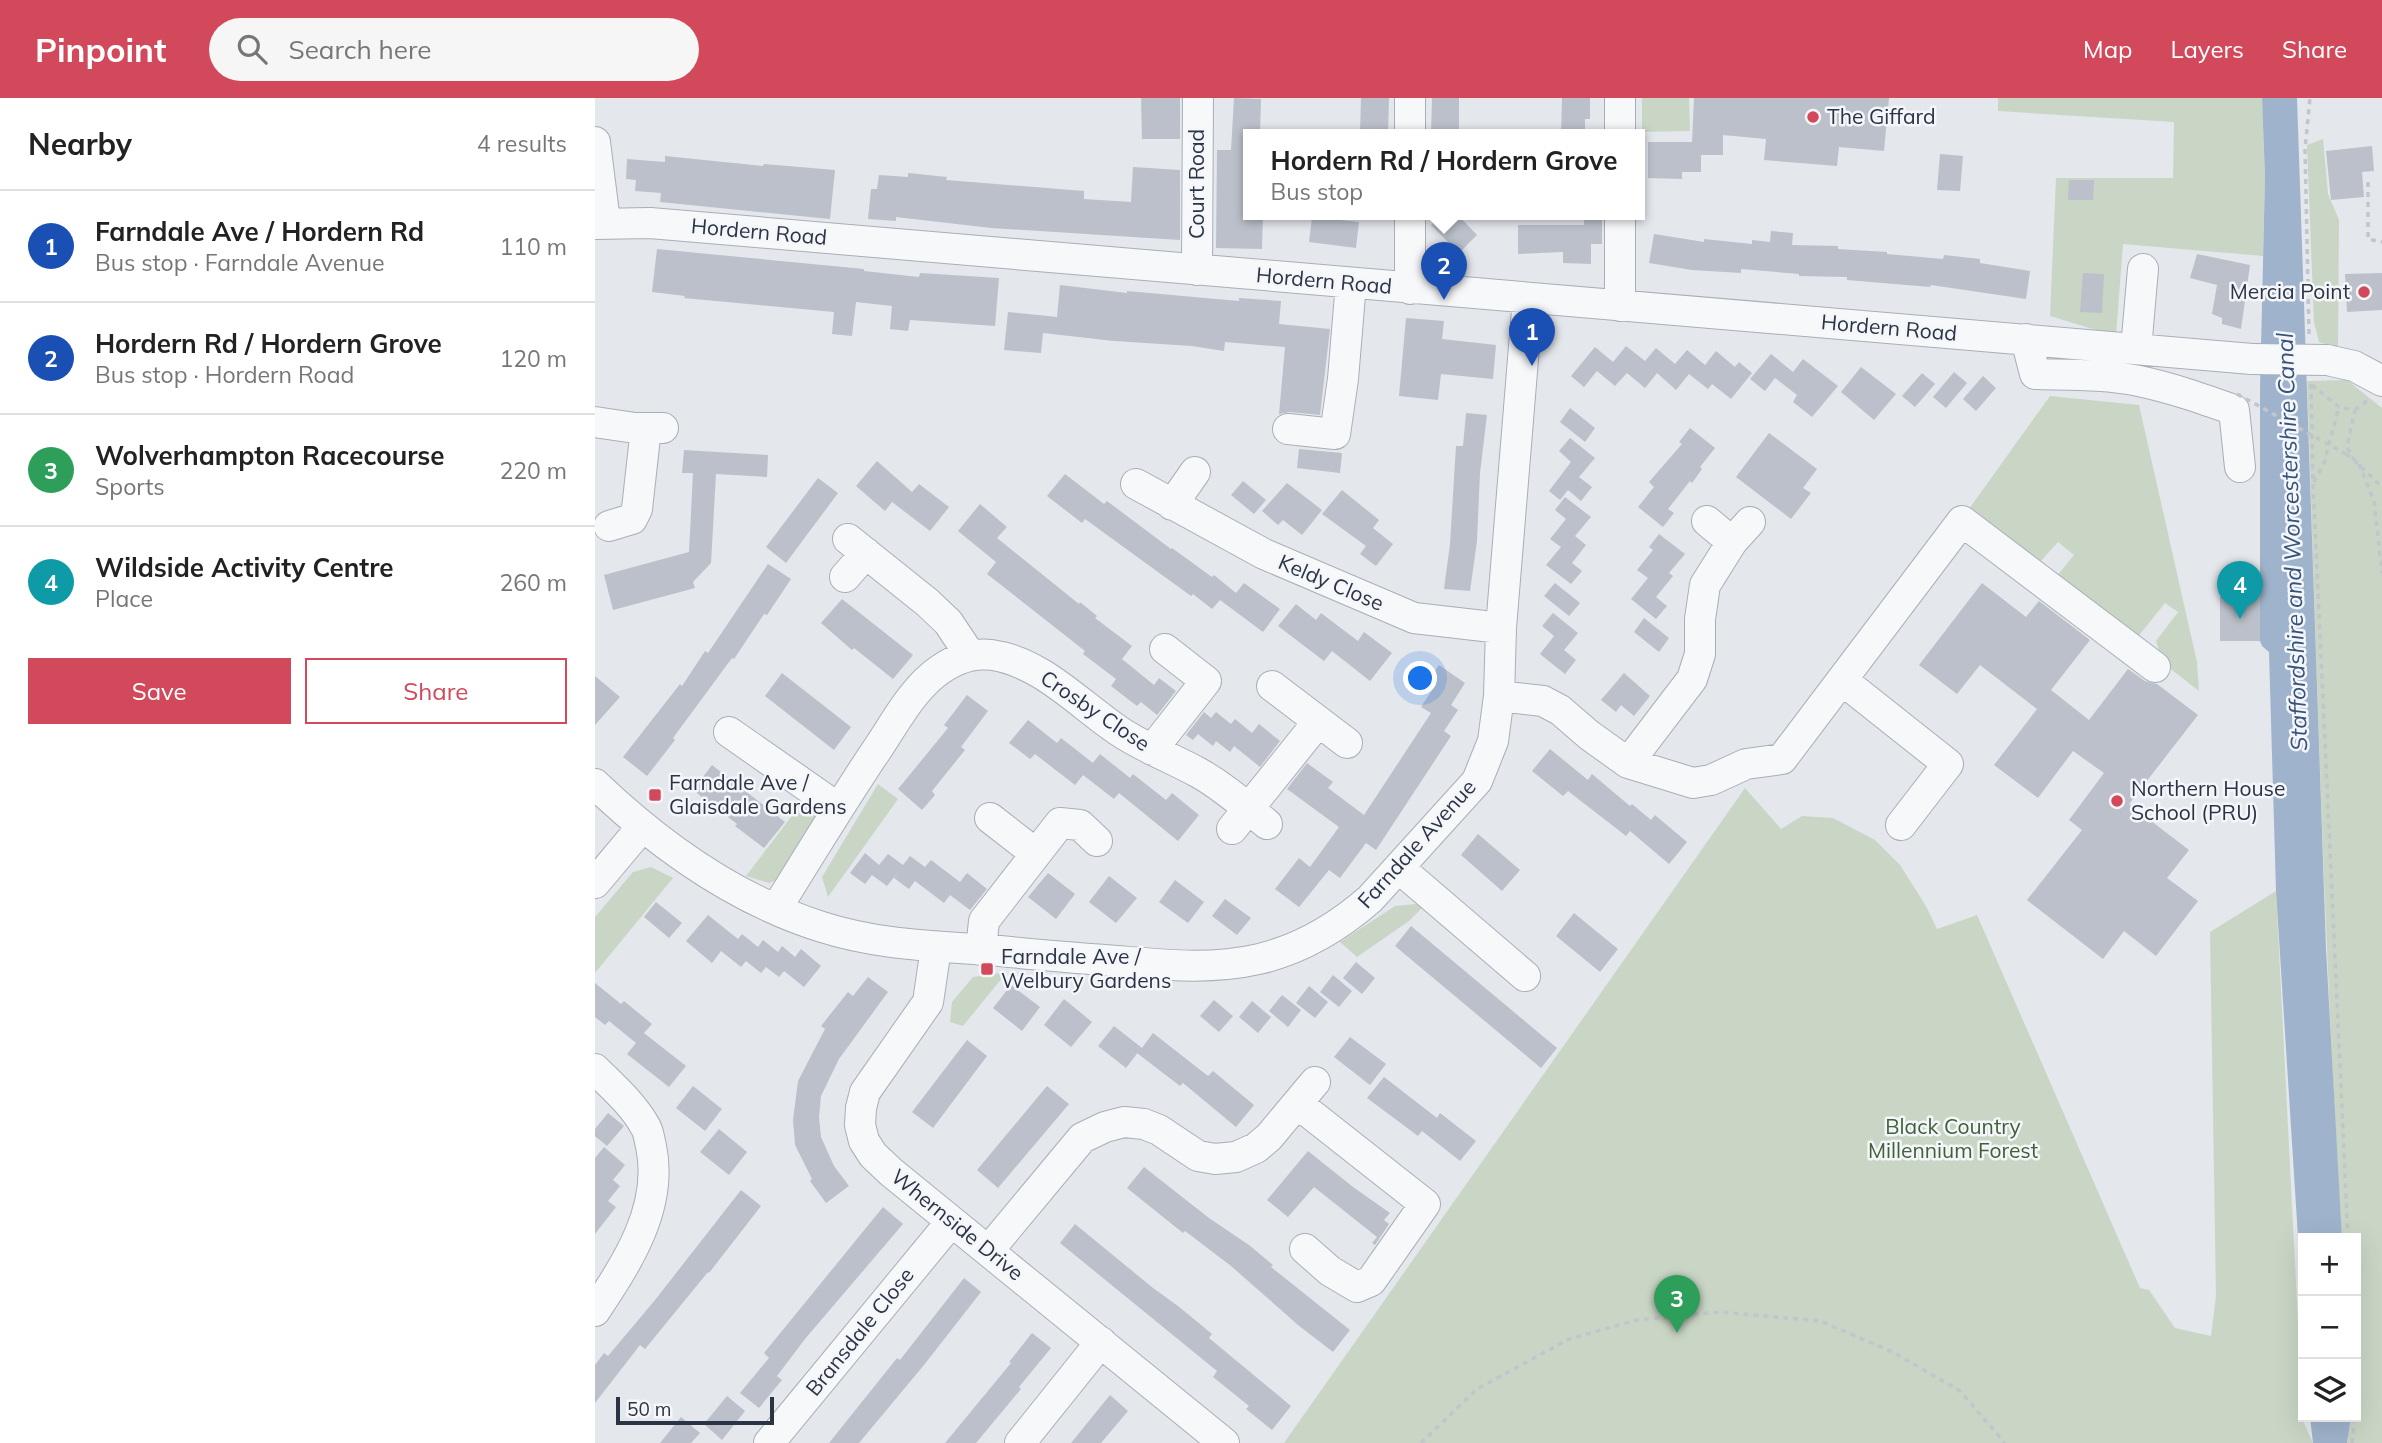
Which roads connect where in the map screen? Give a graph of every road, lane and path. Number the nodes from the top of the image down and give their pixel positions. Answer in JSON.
{"nodes":[{"id":1,"x":1198,"y":98,"type":"edge"},
{"id":2,"x":1410,"y":98,"type":"edge"},
{"id":3,"x":1620,"y":98,"type":"edge"},
{"id":4,"x":2309,"y":98,"type":"edge"},
{"id":5,"x":1410,"y":129,"type":"edge"},
{"id":6,"x":1620,"y":129,"type":"edge"},
{"id":7,"x":595,"y":142,"type":"edge"},
{"id":8,"x":2368,"y":182,"type":"dead end"},
{"id":9,"x":1410,"y":220,"type":"edge"},
{"id":10,"x":1620,"y":220,"type":"edge"},
{"id":11,"x":600,"y":223,"type":"edge"},
{"id":12,"x":2382,"y":242,"type":"edge"},
{"id":13,"x":2143,"y":269,"type":"dead end"},
{"id":14,"x":1197,"y":270,"type":"junction"},
{"id":15,"x":1351,"y":283,"type":"junction"},
{"id":16,"x":1410,"y":289,"type":"junction"},
{"id":17,"x":1528,"y":298,"type":"junction"},
{"id":18,"x":1620,"y":306,"type":"junction"},
{"id":19,"x":2026,"y":339,"type":"junction"},
{"id":20,"x":2136,"y":349,"type":"junction"},
{"id":21,"x":2318,"y":351,"type":"junction"},
{"id":22,"x":2382,"y":381,"type":"edge"},
{"id":23,"x":2237,"y":394,"type":"dead end"},
{"id":24,"x":2339,"y":407,"type":"junction"},
{"id":25,"x":595,"y":422,"type":"edge"},
{"id":26,"x":1288,"y":429,"type":"dead end"},
{"id":27,"x":2354,"y":460,"type":"junction"},
{"id":28,"x":2359,"y":464,"type":"junction"},
{"id":29,"x":2240,"y":467,"type":"dead end"},
{"id":30,"x":1195,"y":472,"type":"dead end"},
{"id":31,"x":1136,"y":484,"type":"dead end"},
{"id":32,"x":2313,"y":484,"type":"junction"},
{"id":33,"x":2382,"y":487,"type":"edge"},
{"id":34,"x":1172,"y":505,"type":"junction"},
{"id":35,"x":1707,"y":521,"type":"dead end"},
{"id":36,"x":609,"y":526,"type":"dead end"},
{"id":37,"x":2382,"y":573,"type":"edge"},
{"id":38,"x":845,"y":577,"type":"dead end"},
{"id":39,"x":1501,"y":628,"type":"junction"},
{"id":40,"x":1165,"y":649,"type":"dead end"},
{"id":41,"x":970,"y":655,"type":"junction"},
{"id":42,"x":2155,"y":667,"type":"dead end"},
{"id":43,"x":1842,"y":680,"type":"junction"},
{"id":44,"x":1272,"y":686,"type":"dead end"},
{"id":45,"x":1499,"y":696,"type":"junction"},
{"id":46,"x":1318,"y":722,"type":"junction"},
{"id":47,"x":729,"y":732,"type":"dead end"},
{"id":48,"x":1346,"y":743,"type":"dead end"},
{"id":49,"x":1152,"y":750,"type":"junction"},
{"id":50,"x":1628,"y":763,"type":"junction"},
{"id":51,"x":595,"y":784,"type":"edge"},
{"id":52,"x":838,"y":808,"type":"junction"},
{"id":53,"x":990,"y":818,"type":"dead end"},
{"id":54,"x":1901,"y":825,"type":"dead end"},
{"id":55,"x":642,"y":827,"type":"junction"},
{"id":56,"x":1097,"y":841,"type":"dead end"},
{"id":57,"x":1035,"y":853,"type":"junction"},
{"id":58,"x":1399,"y":868,"type":"junction"},
{"id":59,"x":595,"y":883,"type":"edge"},
{"id":60,"x":776,"y":909,"type":"junction"},
{"id":61,"x":936,"y":948,"type":"junction"},
{"id":62,"x":981,"y":950,"type":"junction"},
{"id":63,"x":1525,"y":976,"type":"dead end"},
{"id":64,"x":596,"y":1071,"type":"edge"},
{"id":65,"x":951,"y":1222,"type":"junction"},
{"id":66,"x":2348,"y":1233,"type":"edge"},
{"id":67,"x":1305,"y":1249,"type":"dead end"},
{"id":68,"x":988,"y":1251,"type":"junction"},
{"id":69,"x":595,"y":1311,"type":"edge"},
{"id":70,"x":1101,"y":1342,"type":"junction"},
{"id":71,"x":2354,"y":1422,"type":"edge"},
{"id":72,"x":1221,"y":1442,"type":"edge"},
{"id":73,"x":769,"y":1443,"type":"edge"},
{"id":74,"x":1020,"y":1443,"type":"edge"},
{"id":75,"x":1420,"y":1443,"type":"edge"},
{"id":76,"x":2005,"y":1443,"type":"edge"},
{"id":77,"x":2352,"y":1443,"type":"edge"}],
"edges":[{"from":1,"to":14,"type":"street","name":"Court Road"},
{"from":2,"to":5,"type":"street"},
{"from":3,"to":6,"type":"street"},
{"from":4,"to":21,"type":"path"},
{"from":7,"to":11,"type":"street"},
{"from":8,"to":12,"type":"path"},
{"from":9,"to":16,"type":"street"},
{"from":10,"to":18,"type":"street"},
{"from":11,"to":14,"type":"street","name":"Hordern Road"},
{"from":13,"to":20,"type":"street"},
{"from":14,"to":15,"type":"street","name":"Hordern Road"},
{"from":15,"to":16,"type":"street","name":"Hordern Road"},
{"from":15,"to":26,"type":"street"},
{"from":16,"to":17,"type":"street","name":"Hordern Road"},
{"from":17,"to":18,"type":"street","name":"Hordern Road"},
{"from":17,"to":39,"type":"street","name":"Farndale Avenue"},
{"from":18,"to":19,"type":"street","name":"Hordern Road"},
{"from":19,"to":20,"type":"street","name":"Hordern Road"},
{"from":19,"to":29,"type":"street"},
{"from":20,"to":21,"type":"street","name":"Hordern Road","bridge":true},
{"from":21,"to":22,"type":"street","name":"Hordern Road"},
{"from":23,"to":27,"type":"path","bridge":true},
{"from":24,"to":27,"type":"path"},
{"from":24,"to":32,"type":"path"},
{"from":24,"to":32,"type":"path"},
{"from":25,"to":36,"type":"street"},
{"from":27,"to":28,"type":"path"},
{"from":28,"to":33,"type":"path"},
{"from":28,"to":37,"type":"path"},
{"from":30,"to":34,"type":"street"},
{"from":31,"to":34,"type":"street","name":"Keldy Close"},
{"from":32,"to":66,"type":"path"},
{"from":34,"to":39,"type":"street","name":"Keldy Close"},
{"from":35,"to":50,"type":"street"},
{"from":38,"to":41,"type":"street"},
{"from":39,"to":45,"type":"street","name":"Farndale Avenue"},
{"from":40,"to":49,"type":"street"},
{"from":41,"to":49,"type":"street","name":"Crosby Close"},
{"from":41,"to":52,"type":"street"},
{"from":42,"to":43,"type":"street"},
{"from":43,"to":50,"type":"street"},
{"from":43,"to":54,"type":"street"},
{"from":44,"to":46,"type":"street"},
{"from":45,"to":50,"type":"street"},
{"from":45,"to":58,"type":"street","name":"Farndale Avenue"},
{"from":46,"to":48,"type":"street"},
{"from":46,"to":49,"type":"street","name":"Crosby Close"},
{"from":47,"to":52,"type":"street"},
{"from":51,"to":55,"type":"street","name":"Farndale Avenue"},
{"from":52,"to":60,"type":"street"},
{"from":53,"to":57,"type":"street"},
{"from":55,"to":59,"type":"street"},
{"from":55,"to":60,"type":"street","name":"Farndale Avenue"},
{"from":56,"to":57,"type":"street"},
{"from":57,"to":62,"type":"street"},
{"from":58,"to":62,"type":"street","name":"Farndale Avenue"},
{"from":58,"to":63,"type":"street"},
{"from":60,"to":61,"type":"street","name":"Farndale Avenue"},
{"from":61,"to":62,"type":"street","name":"Farndale Avenue"},
{"from":61,"to":65,"type":"street","name":"Whernside Drive"},
{"from":64,"to":69,"type":"street"},
{"from":65,"to":68,"type":"street","name":"Whernside Drive"},
{"from":65,"to":73,"type":"street","name":"Bransdale Close"},
{"from":67,"to":68,"type":"street"},
{"from":68,"to":70,"type":"street","name":"Whernside Drive"},
{"from":70,"to":72,"type":"street","name":"Whernside Drive"},
{"from":70,"to":74,"type":"street"},
{"from":71,"to":77,"type":"path"},
{"from":75,"to":76,"type":"path"}]}
